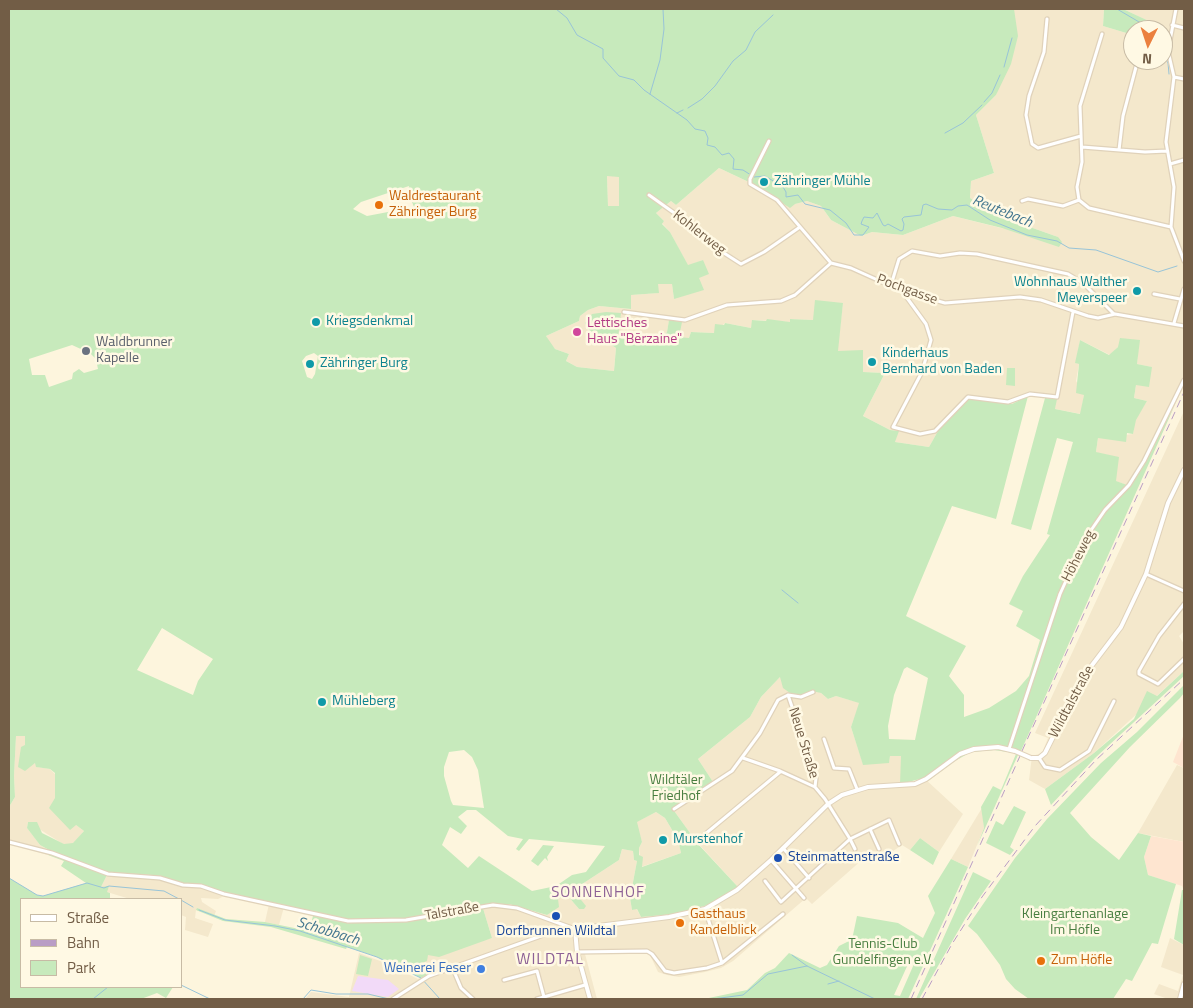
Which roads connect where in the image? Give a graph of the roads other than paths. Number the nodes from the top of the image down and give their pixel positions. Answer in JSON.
{"nodes":[{"id":1,"x":1047,"y":19,"type":"dead end"},
{"id":2,"x":1102,"y":34,"type":"dead end"},
{"id":3,"x":1135,"y":70,"type":"edge"},
{"id":4,"x":1172,"y":70,"type":"edge"},
{"id":5,"x":1174,"y":77,"type":"junction"},
{"id":6,"x":1184,"y":79,"type":"edge"},
{"id":7,"x":1081,"y":136,"type":"junction"},
{"id":8,"x":770,"y":141,"type":"dead end"},
{"id":9,"x":1082,"y":147,"type":"junction"},
{"id":10,"x":1119,"y":150,"type":"junction"},
{"id":11,"x":1167,"y":151,"type":"junction"},
{"id":12,"x":1184,"y":160,"type":"edge"},
{"id":13,"x":1170,"y":164,"type":"junction"},
{"id":14,"x":650,"y":196,"type":"dead end"},
{"id":15,"x":1079,"y":200,"type":"junction"},
{"id":16,"x":1022,"y":201,"type":"dead end"},
{"id":17,"x":1171,"y":226,"type":"junction"},
{"id":18,"x":800,"y":227,"type":"junction"},
{"id":19,"x":1184,"y":261,"type":"edge"},
{"id":20,"x":830,"y":262,"type":"junction"},
{"id":21,"x":891,"y":285,"type":"junction"},
{"id":22,"x":1184,"y":289,"type":"edge"},
{"id":23,"x":902,"y":291,"type":"junction"},
{"id":24,"x":1154,"y":294,"type":"dead end"},
{"id":25,"x":1180,"y":300,"type":"junction"},
{"id":26,"x":624,"y":312,"type":"dead end"},
{"id":27,"x":1073,"y":312,"type":"junction"},
{"id":28,"x":1115,"y":314,"type":"junction"},
{"id":29,"x":1174,"y":323,"type":"junction"},
{"id":30,"x":1184,"y":326,"type":"edge"},
{"id":31,"x":1184,"y":380,"type":"edge"},
{"id":32,"x":1184,"y":470,"type":"edge"},
{"id":33,"x":1146,"y":574,"type":"junction"},
{"id":34,"x":1184,"y":591,"type":"edge"},
{"id":35,"x":1184,"y":604,"type":"edge"},
{"id":36,"x":1184,"y":659,"type":"edge"},
{"id":37,"x":813,"y":692,"type":"dead end"},
{"id":38,"x":788,"y":695,"type":"junction"},
{"id":39,"x":1114,"y":701,"type":"dead end"},
{"id":40,"x":824,"y":739,"type":"dead end"},
{"id":41,"x":1009,"y":749,"type":"junction"},
{"id":42,"x":743,"y":758,"type":"junction"},
{"id":43,"x":1040,"y":758,"type":"junction"},
{"id":44,"x":780,"y":771,"type":"junction"},
{"id":45,"x":815,"y":787,"type":"junction"},
{"id":46,"x":858,"y":789,"type":"junction"},
{"id":47,"x":828,"y":804,"type":"junction"},
{"id":48,"x":674,"y":809,"type":"dead end"},
{"id":49,"x":869,"y":829,"type":"junction"},
{"id":50,"x":850,"y":839,"type":"junction"},
{"id":51,"x":698,"y":840,"type":"dead end"},
{"id":52,"x":9,"y":842,"type":"edge"},
{"id":53,"x":899,"y":844,"type":"dead end"},
{"id":54,"x":783,"y":848,"type":"junction"},
{"id":55,"x":856,"y":849,"type":"dead end"},
{"id":56,"x":879,"y":849,"type":"dead end"},
{"id":57,"x":771,"y":860,"type":"junction"},
{"id":58,"x":809,"y":878,"type":"junction"},
{"id":59,"x":766,"y":882,"type":"dead end"},
{"id":60,"x":796,"y":889,"type":"junction"},
{"id":61,"x":804,"y":898,"type":"dead end"},
{"id":62,"x":705,"y":909,"type":"junction"},
{"id":63,"x":783,"y":914,"type":"dead end"},
{"id":64,"x":566,"y":927,"type":"junction"},
{"id":65,"x":575,"y":929,"type":"junction"},
{"id":66,"x":577,"y":952,"type":"junction"},
{"id":67,"x":722,"y":963,"type":"junction"},
{"id":68,"x":453,"y":969,"type":"junction"},
{"id":69,"x":504,"y":980,"type":"dead end"},
{"id":70,"x":1184,"y":984,"type":"edge"},
{"id":71,"x":585,"y":985,"type":"junction"},
{"id":72,"x":544,"y":997,"type":"junction"},
{"id":73,"x":393,"y":999,"type":"edge"},
{"id":74,"x":473,"y":999,"type":"edge"},
{"id":75,"x":537,"y":999,"type":"edge"},
{"id":76,"x":590,"y":999,"type":"edge"},
{"id":77,"x":1180,"y":999,"type":"edge"}],
"edges":[{"from":1,"to":7,"type":"street"},
{"from":2,"to":7,"type":"street"},
{"from":3,"to":10,"type":"street"},
{"from":4,"to":5,"type":"street"},
{"from":5,"to":6,"type":"street"},
{"from":5,"to":11,"type":"street"},
{"from":7,"to":9,"type":"street"},
{"from":8,"to":18,"type":"street"},
{"from":9,"to":10,"type":"street"},
{"from":9,"to":15,"type":"street"},
{"from":10,"to":11,"type":"street"},
{"from":11,"to":13,"type":"street"},
{"from":12,"to":13,"type":"street"},
{"from":13,"to":17,"type":"street"},
{"from":14,"to":18,"type":"street","name":"Kohlerweg"},
{"from":15,"to":16,"type":"street"},
{"from":15,"to":17,"type":"street"},
{"from":17,"to":19,"type":"street"},
{"from":18,"to":20,"type":"street"},
{"from":20,"to":21,"type":"street","name":"Pochgasse"},
{"from":20,"to":26,"type":"street"},
{"from":21,"to":23,"type":"street","name":"Pochgasse"},
{"from":21,"to":28,"type":"street"},
{"from":22,"to":25,"type":"street"},
{"from":23,"to":27,"type":"street","name":"Pochgasse"},
{"from":23,"to":27,"type":"street"},
{"from":24,"to":25,"type":"street"},
{"from":25,"to":29,"type":"street"},
{"from":27,"to":28,"type":"street","name":"Pochgasse"},
{"from":28,"to":29,"type":"street","name":"Pochgasse"},
{"from":29,"to":30,"type":"street","name":"Pochgasse"},
{"from":31,"to":41,"type":"street","name":"Höheweg"},
{"from":32,"to":33,"type":"street","name":"Wildtalstraße"},
{"from":33,"to":34,"type":"street"},
{"from":33,"to":43,"type":"street","name":"Wildtalstraße"},
{"from":35,"to":36,"type":"street"},
{"from":37,"to":38,"type":"street","name":"Neue Straße"},
{"from":38,"to":42,"type":"street"},
{"from":38,"to":45,"type":"street","name":"Neue Straße"},
{"from":39,"to":43,"type":"street"},
{"from":40,"to":46,"type":"street"},
{"from":41,"to":43,"type":"street","bridge":true},
{"from":41,"to":46,"type":"street"},
{"from":42,"to":44,"type":"street"},
{"from":42,"to":48,"type":"street"},
{"from":44,"to":45,"type":"street"},
{"from":44,"to":51,"type":"street"},
{"from":45,"to":47,"type":"street"},
{"from":46,"to":47,"type":"street","name":"Talstraße"},
{"from":47,"to":50,"type":"street"},
{"from":47,"to":54,"type":"street","name":"Talstraße"},
{"from":49,"to":50,"type":"street"},
{"from":49,"to":53,"type":"street"},
{"from":49,"to":56,"type":"street"},
{"from":50,"to":55,"type":"street"},
{"from":50,"to":58,"type":"street"},
{"from":52,"to":64,"type":"street","name":"Talstraße"},
{"from":54,"to":57,"type":"street","name":"Talstraße"},
{"from":54,"to":58,"type":"street"},
{"from":57,"to":60,"type":"street"},
{"from":57,"to":62,"type":"street","name":"Talstraße"},
{"from":58,"to":60,"type":"street"},
{"from":59,"to":60,"type":"street"},
{"from":60,"to":61,"type":"street"},
{"from":62,"to":65,"type":"street","name":"Talstraße"},
{"from":62,"to":67,"type":"street"},
{"from":63,"to":67,"type":"street"},
{"from":64,"to":65,"type":"street","name":"Talstraße"},
{"from":64,"to":68,"type":"street"},
{"from":65,"to":66,"type":"street"},
{"from":66,"to":67,"type":"street"},
{"from":66,"to":71,"type":"street"},
{"from":68,"to":73,"type":"street"},
{"from":68,"to":74,"type":"street"},
{"from":69,"to":72,"type":"street"},
{"from":70,"to":77,"type":"street"},
{"from":71,"to":72,"type":"street"},
{"from":71,"to":76,"type":"street"},
{"from":72,"to":75,"type":"street"}]}
